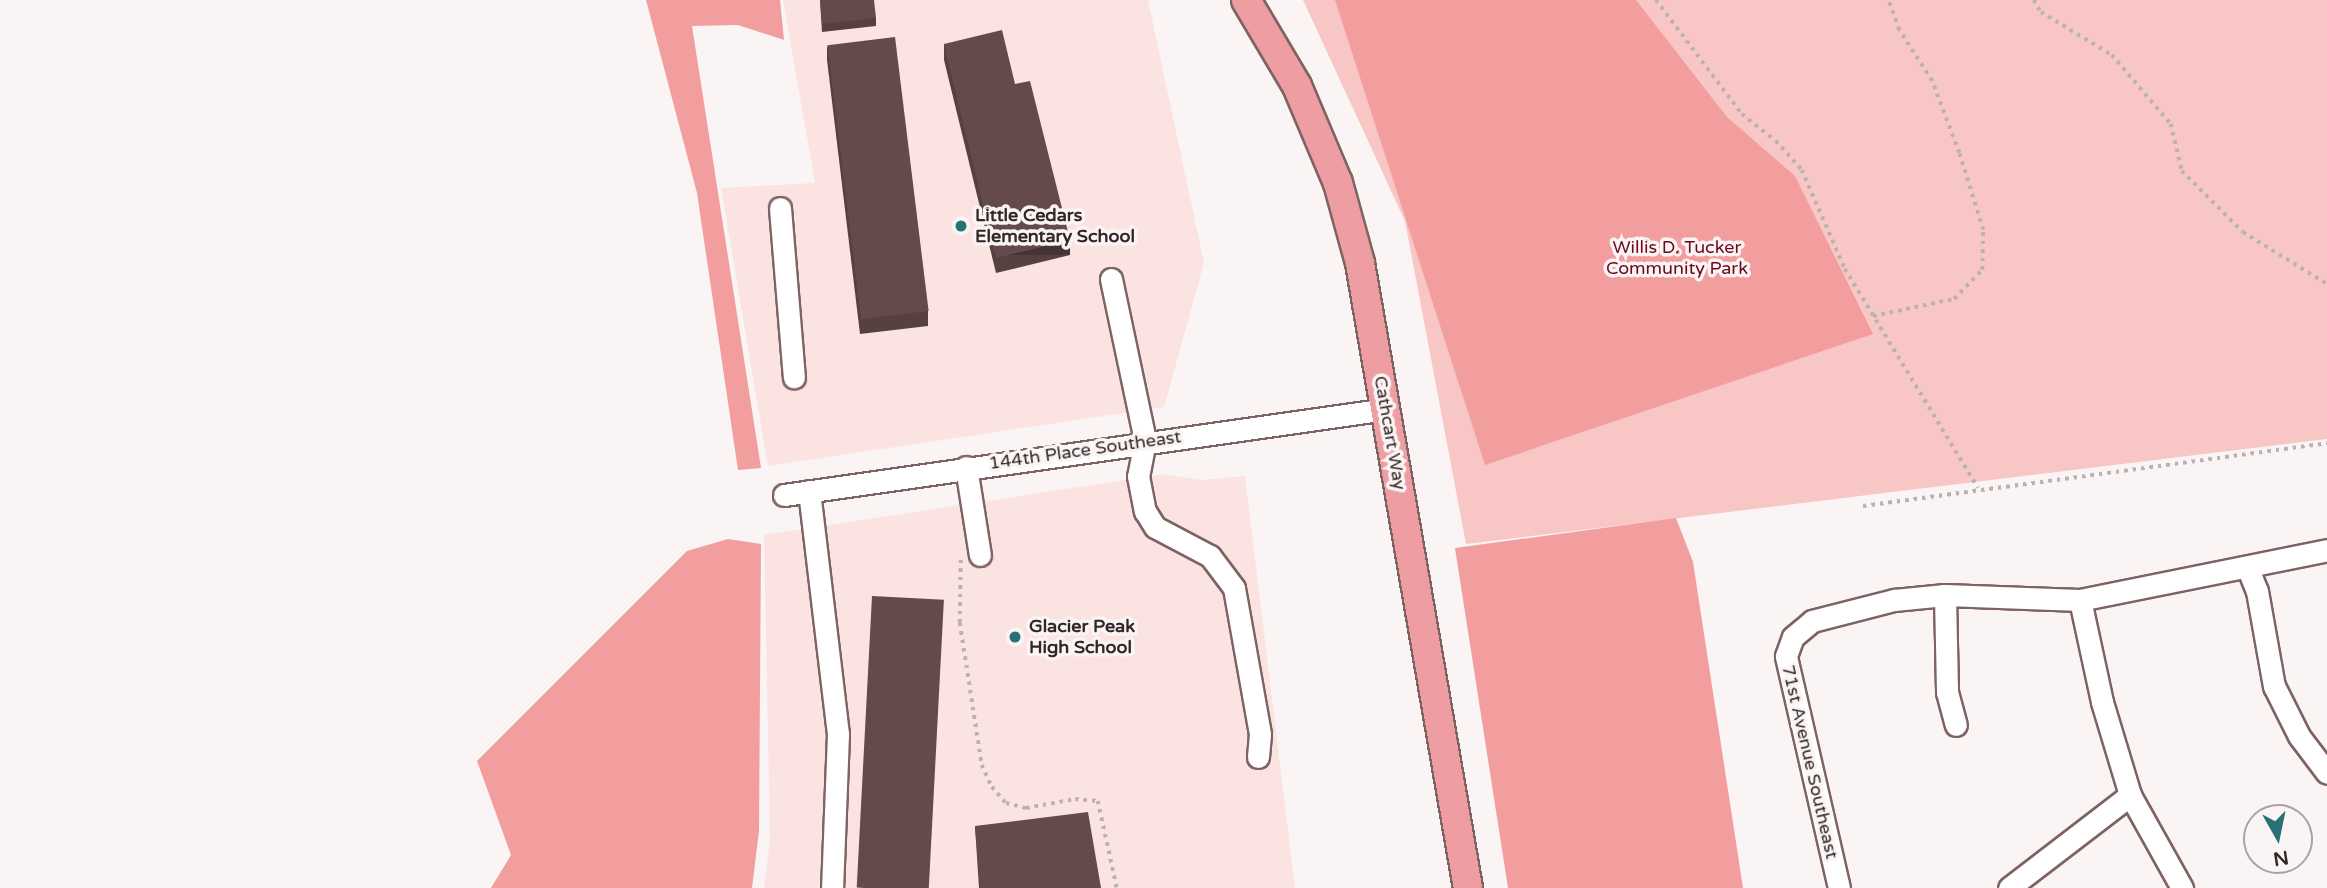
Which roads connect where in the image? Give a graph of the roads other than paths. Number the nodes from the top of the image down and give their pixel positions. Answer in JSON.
{"nodes":[{"id":1,"x":1246,"y":0,"type":"edge"},
{"id":2,"x":780,"y":208,"type":"dead end"},
{"id":3,"x":1111,"y":279,"type":"dead end"},
{"id":4,"x":794,"y":377,"type":"dead end"},
{"id":5,"x":1387,"y":409,"type":"junction"},
{"id":6,"x":1145,"y":441,"type":"junction"},
{"id":7,"x":965,"y":467,"type":"junction"},
{"id":8,"x":809,"y":491,"type":"junction"},
{"id":9,"x":784,"y":495,"type":"dead end"},
{"id":10,"x":2327,"y":550,"type":"edge"},
{"id":11,"x":970,"y":555,"type":"road end"},
{"id":12,"x":2248,"y":569,"type":"junction"},
{"id":13,"x":1945,"y":595,"type":"junction"},
{"id":14,"x":2080,"y":600,"type":"junction"},
{"id":15,"x":1955,"y":724,"type":"dead end"},
{"id":16,"x":1258,"y":757,"type":"dead end"},
{"id":17,"x":2327,"y":773,"type":"edge"},
{"id":18,"x":2130,"y":795,"type":"junction"},
{"id":19,"x":832,"y":888,"type":"edge"},
{"id":20,"x":1468,"y":888,"type":"edge"},
{"id":21,"x":1839,"y":888,"type":"edge"},
{"id":22,"x":2009,"y":888,"type":"edge"},
{"id":23,"x":2182,"y":888,"type":"edge"}],
"edges":[{"from":1,"to":5,"type":"main road","name":"Cathcart Way"},
{"from":2,"to":4,"type":"street"},
{"from":3,"to":6,"type":"street"},
{"from":5,"to":6,"type":"street","name":"144th Place Southeast"},
{"from":5,"to":20,"type":"main road","name":"Cathcart Way"},
{"from":6,"to":7,"type":"street","name":"144th Place Southeast"},
{"from":6,"to":16,"type":"street"},
{"from":7,"to":8,"type":"street","name":"144th Place Southeast"},
{"from":7,"to":11,"type":"street"},
{"from":8,"to":9,"type":"street","name":"144th Place Southeast"},
{"from":8,"to":19,"type":"street"},
{"from":10,"to":12,"type":"street"},
{"from":12,"to":14,"type":"street"},
{"from":12,"to":17,"type":"street"},
{"from":13,"to":14,"type":"street"},
{"from":13,"to":15,"type":"street"},
{"from":13,"to":21,"type":"street","name":"71st Avenue Southeast"},
{"from":14,"to":18,"type":"street"},
{"from":18,"to":22,"type":"street"},
{"from":18,"to":23,"type":"street"}]}
